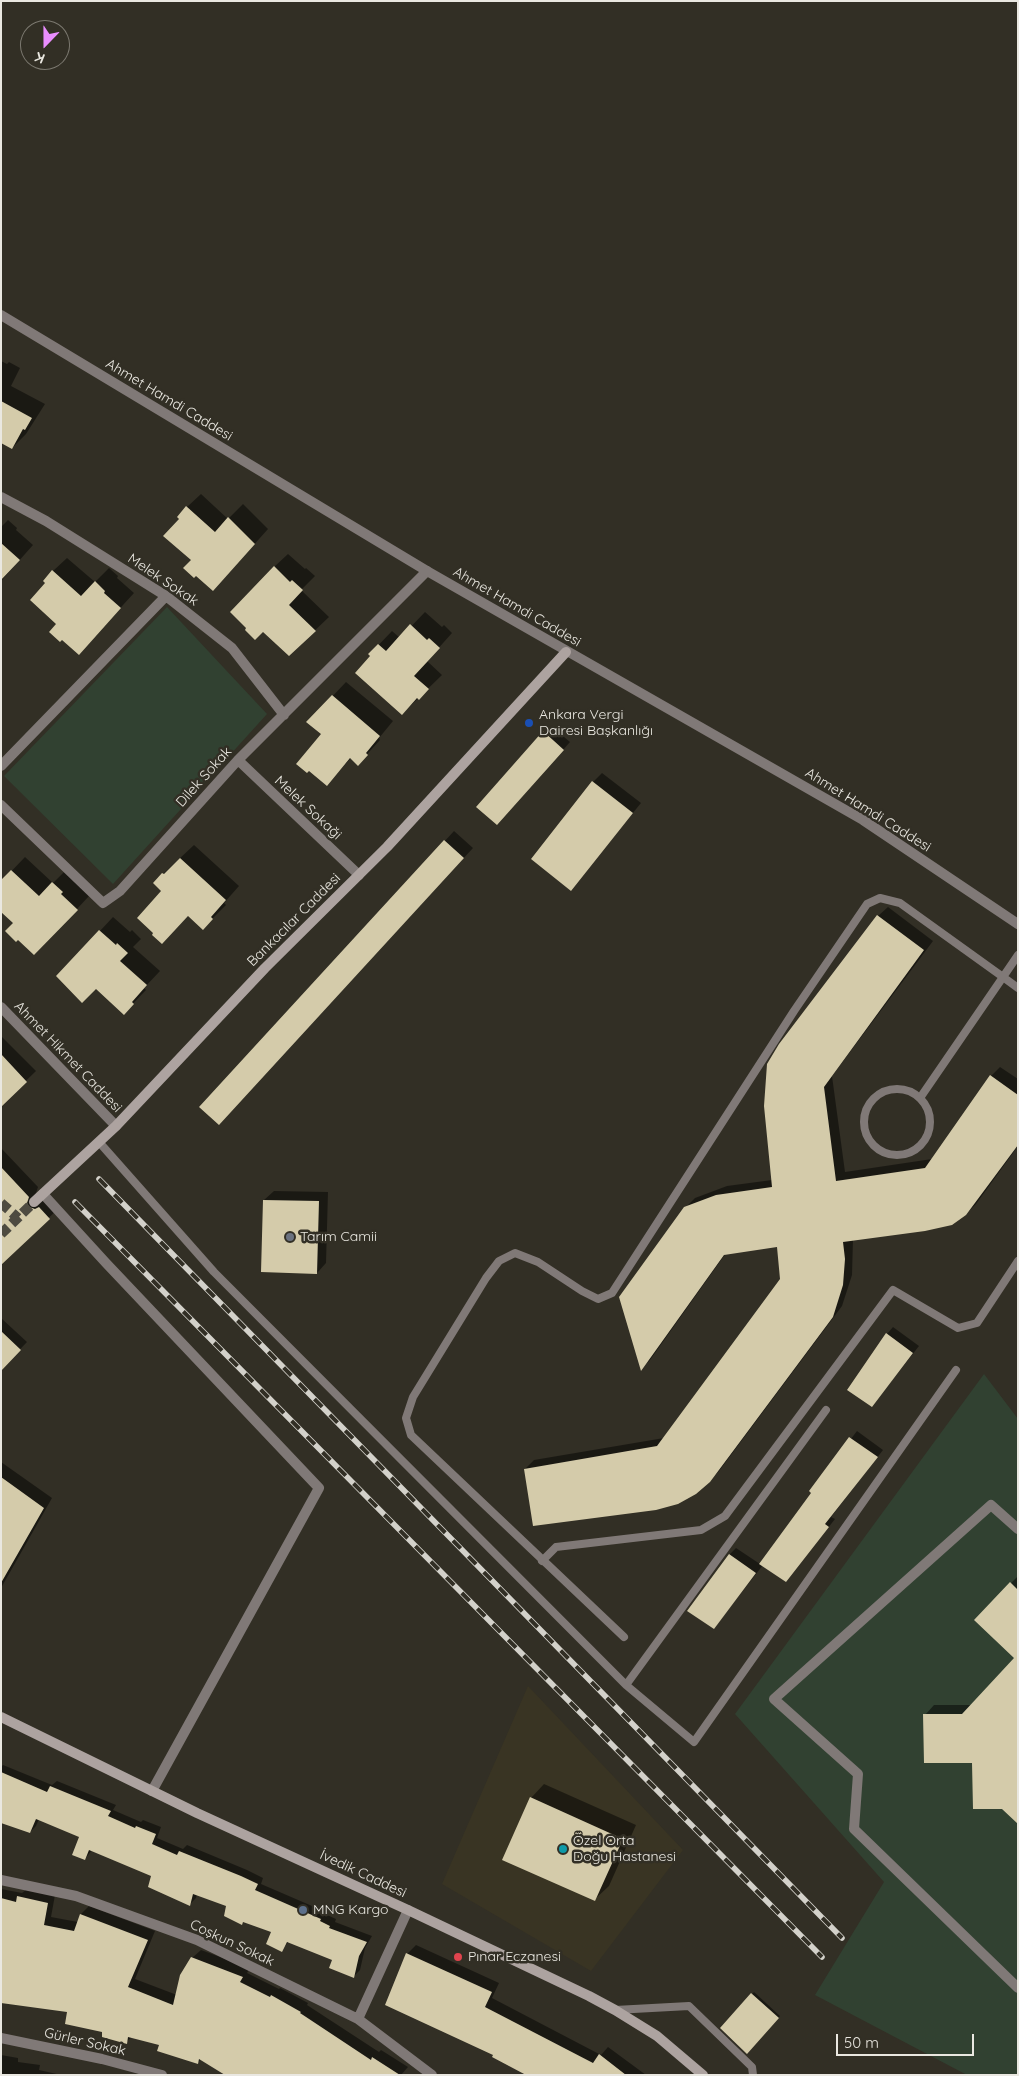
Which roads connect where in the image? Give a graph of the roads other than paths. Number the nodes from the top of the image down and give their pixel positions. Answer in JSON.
{"nodes":[{"id":1,"x":1,"y":315,"type":"edge"},
{"id":2,"x":1,"y":497,"type":"edge"},
{"id":3,"x":426,"y":571,"type":"junction"},
{"id":4,"x":166,"y":596,"type":"junction"},
{"id":5,"x":566,"y":652,"type":"junction"},
{"id":6,"x":284,"y":715,"type":"junction"},
{"id":7,"x":238,"y":760,"type":"junction"},
{"id":8,"x":1,"y":766,"type":"edge"},
{"id":9,"x":1,"y":804,"type":"edge"},
{"id":10,"x":359,"y":875,"type":"junction"},
{"id":11,"x":1018,"y":924,"type":"edge"},
{"id":12,"x":1018,"y":955,"type":"edge"},
{"id":13,"x":1003,"y":977,"type":"junction"},
{"id":14,"x":1018,"y":988,"type":"edge"},
{"id":15,"x":1,"y":1007,"type":"edge"},
{"id":16,"x":920,"y":1098,"type":"junction"},
{"id":17,"x":116,"y":1126,"type":"junction"},
{"id":18,"x":99,"y":1142,"type":"junction"},
{"id":19,"x":43,"y":1194,"type":"junction"},
{"id":20,"x":34,"y":1202,"type":"tunnel mouth"},
{"id":21,"x":1018,"y":1261,"type":"edge"},
{"id":22,"x":956,"y":1370,"type":"dead end"},
{"id":23,"x":826,"y":1410,"type":"dead end"},
{"id":24,"x":1018,"y":1530,"type":"edge"},
{"id":25,"x":542,"y":1561,"type":"junction"},
{"id":26,"x":624,"y":1638,"type":"dead end"},
{"id":27,"x":626,"y":1685,"type":"junction"},
{"id":28,"x":2,"y":1720,"type":"edge"},
{"id":29,"x":152,"y":1791,"type":"junction"},
{"id":30,"x":1,"y":1880,"type":"edge"},
{"id":31,"x":408,"y":1910,"type":"junction"},
{"id":32,"x":1018,"y":1988,"type":"edge"},
{"id":33,"x":616,"y":2010,"type":"junction"},
{"id":34,"x":358,"y":2019,"type":"junction"},
{"id":35,"x":1,"y":2038,"type":"edge"},
{"id":36,"x":162,"y":2075,"type":"edge"},
{"id":37,"x":432,"y":2075,"type":"edge"},
{"id":38,"x":703,"y":2075,"type":"edge"},
{"id":39,"x":753,"y":2075,"type":"edge"}],
"edges":[{"from":1,"to":3,"type":"street","name":"Ahmet Hamdi Caddesi"},
{"from":2,"to":4,"type":"street","name":"Melek Sokak"},
{"from":3,"to":5,"type":"street","name":"Ahmet Hamdi Caddesi"},
{"from":3,"to":6,"type":"street","name":"Dilek Sokak"},
{"from":4,"to":6,"type":"street","name":"Melek Sokak"},
{"from":4,"to":8,"type":"street"},
{"from":5,"to":10,"type":"main road","name":"Bankacılar Caddesi"},
{"from":5,"to":11,"type":"street","name":"Ahmet Hamdi Caddesi"},
{"from":6,"to":7,"type":"street","name":"Dilek Sokak"},
{"from":7,"to":9,"type":"street","name":"Dilek Sokak"},
{"from":7,"to":10,"type":"street","name":"Melek Sokaği"},
{"from":10,"to":17,"type":"main road","name":"Bankacılar Caddesi"},
{"from":12,"to":13,"type":"lane"},
{"from":13,"to":14,"type":"lane"},
{"from":13,"to":16,"type":"lane"},
{"from":13,"to":25,"type":"lane"},
{"from":15,"to":17,"type":"street","name":"Ahmet Hikmet Caddesi"},
{"from":16,"to":16,"type":"lane"},
{"from":17,"to":18,"type":"main road","name":"Bankacılar Caddesi"},
{"from":18,"to":19,"type":"main road","name":"Bankacılar Caddesi"},
{"from":18,"to":27,"type":"lane"},
{"from":19,"to":20,"type":"main road","name":"Bankacılar Caddesi"},
{"from":19,"to":29,"type":"street"},
{"from":21,"to":25,"type":"lane"},
{"from":22,"to":27,"type":"lane"},
{"from":23,"to":27,"type":"lane"},
{"from":24,"to":32,"type":"street"},
{"from":25,"to":26,"type":"lane"},
{"from":28,"to":29,"type":"main road","name":"İvedik Caddesi"},
{"from":29,"to":31,"type":"main road","name":"İvedik Caddesi"},
{"from":30,"to":34,"type":"street","name":"Coşkun Sokak"},
{"from":31,"to":33,"type":"main road","name":"İvedik Caddesi"},
{"from":31,"to":34,"type":"street"},
{"from":33,"to":38,"type":"main road","name":"İvedik Caddesi"},
{"from":33,"to":39,"type":"lane"},
{"from":34,"to":37,"type":"street","name":"Coşkun Sokak"},
{"from":35,"to":36,"type":"street","name":"Gürler Sokak"}]}
